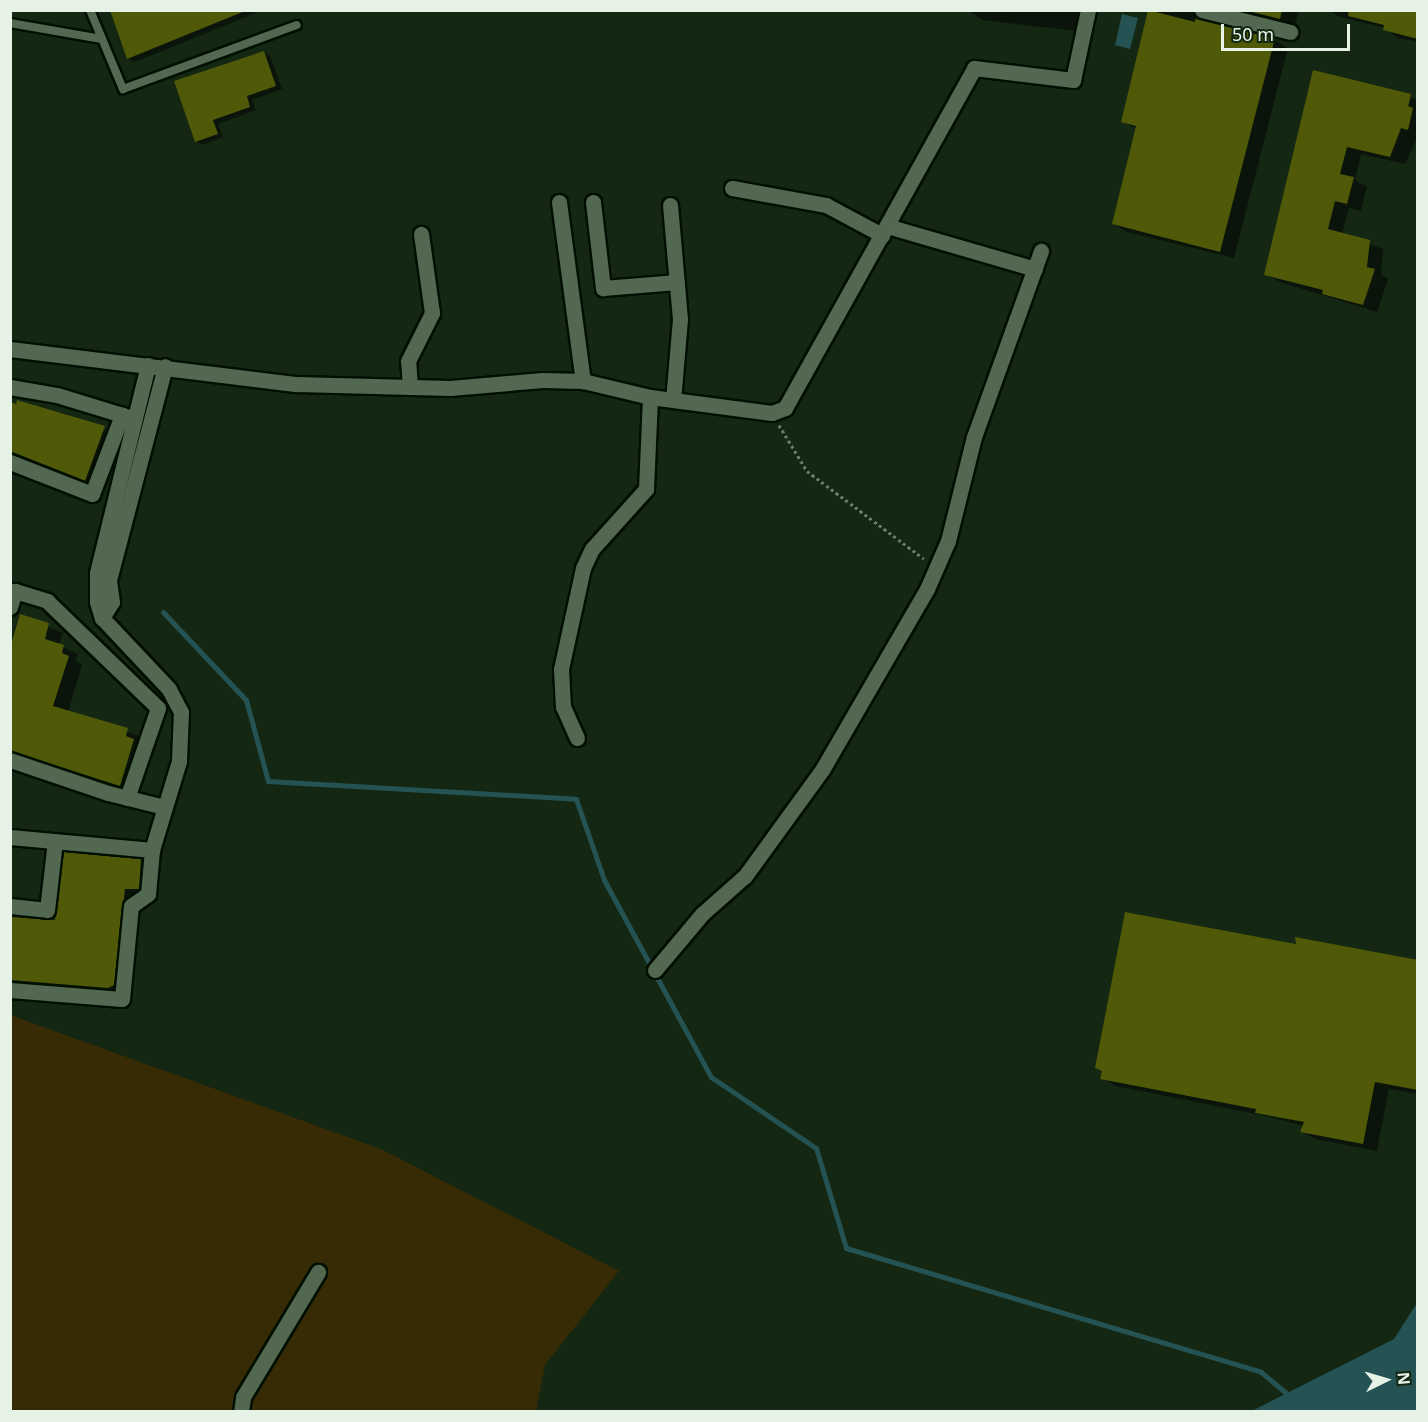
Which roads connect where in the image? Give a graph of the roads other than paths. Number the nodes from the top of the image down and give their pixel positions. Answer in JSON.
{"nodes":[{"id":1,"x":90,"y":10,"type":"edge"},
{"id":2,"x":1088,"y":10,"type":"edge"},
{"id":3,"x":1202,"y":10,"type":"edge"},
{"id":4,"x":10,"y":23,"type":"edge"},
{"id":5,"x":297,"y":25,"type":"dead end"},
{"id":6,"x":1290,"y":32,"type":"dead end"},
{"id":7,"x":102,"y":39,"type":"junction"},
{"id":8,"x":732,"y":188,"type":"dead end"},
{"id":9,"x":559,"y":202,"type":"dead end"},
{"id":10,"x":593,"y":202,"type":"dead end"},
{"id":11,"x":670,"y":205,"type":"dead end"},
{"id":12,"x":884,"y":230,"type":"junction"},
{"id":13,"x":422,"y":234,"type":"dead end"},
{"id":14,"x":1041,"y":251,"type":"dead end"},
{"id":15,"x":1035,"y":268,"type":"junction"},
{"id":16,"x":676,"y":282,"type":"junction"},
{"id":17,"x":10,"y":349,"type":"edge"},
{"id":18,"x":148,"y":365,"type":"junction"},
{"id":19,"x":165,"y":366,"type":"junction"},
{"id":20,"x":583,"y":381,"type":"junction"},
{"id":21,"x":10,"y":387,"type":"edge"},
{"id":22,"x":410,"y":387,"type":"junction"},
{"id":23,"x":650,"y":397,"type":"junction"},
{"id":24,"x":673,"y":400,"type":"junction"},
{"id":25,"x":128,"y":417,"type":"junction"},
{"id":26,"x":10,"y":462,"type":"edge"},
{"id":27,"x":10,"y":607,"type":"edge"},
{"id":28,"x":102,"y":618,"type":"junction"},
{"id":29,"x":577,"y":738,"type":"dead end"},
{"id":30,"x":10,"y":760,"type":"edge"},
{"id":31,"x":127,"y":798,"type":"junction"},
{"id":32,"x":165,"y":807,"type":"junction"},
{"id":33,"x":10,"y":837,"type":"edge"},
{"id":34,"x":55,"y":841,"type":"junction"},
{"id":35,"x":152,"y":850,"type":"junction"},
{"id":36,"x":10,"y":906,"type":"edge"},
{"id":37,"x":655,"y":970,"type":"dead end"},
{"id":38,"x":10,"y":990,"type":"edge"},
{"id":39,"x":318,"y":1272,"type":"dead end"},
{"id":40,"x":241,"y":1412,"type":"edge"}],
"edges":[{"from":1,"to":7,"type":"lane"},
{"from":2,"to":12,"type":"street"},
{"from":3,"to":6,"type":"street"},
{"from":4,"to":7,"type":"lane"},
{"from":5,"to":7,"type":"lane"},
{"from":8,"to":12,"type":"street"},
{"from":9,"to":20,"type":"street"},
{"from":10,"to":16,"type":"street"},
{"from":11,"to":16,"type":"street"},
{"from":12,"to":15,"type":"street"},
{"from":12,"to":24,"type":"street"},
{"from":13,"to":22,"type":"street"},
{"from":14,"to":15,"type":"street"},
{"from":15,"to":37,"type":"street"},
{"from":16,"to":24,"type":"street"},
{"from":17,"to":18,"type":"street"},
{"from":18,"to":19,"type":"street"},
{"from":18,"to":25,"type":"street"},
{"from":19,"to":22,"type":"street"},
{"from":19,"to":28,"type":"street"},
{"from":20,"to":22,"type":"street"},
{"from":20,"to":23,"type":"street"},
{"from":21,"to":25,"type":"street"},
{"from":23,"to":24,"type":"street"},
{"from":23,"to":29,"type":"street"},
{"from":25,"to":26,"type":"street"},
{"from":25,"to":28,"type":"street"},
{"from":27,"to":31,"type":"street"},
{"from":28,"to":32,"type":"street"},
{"from":30,"to":31,"type":"street"},
{"from":31,"to":32,"type":"street"},
{"from":32,"to":35,"type":"street"},
{"from":33,"to":34,"type":"street"},
{"from":34,"to":35,"type":"street"},
{"from":34,"to":36,"type":"street"},
{"from":35,"to":38,"type":"street"},
{"from":39,"to":40,"type":"street"}]}
